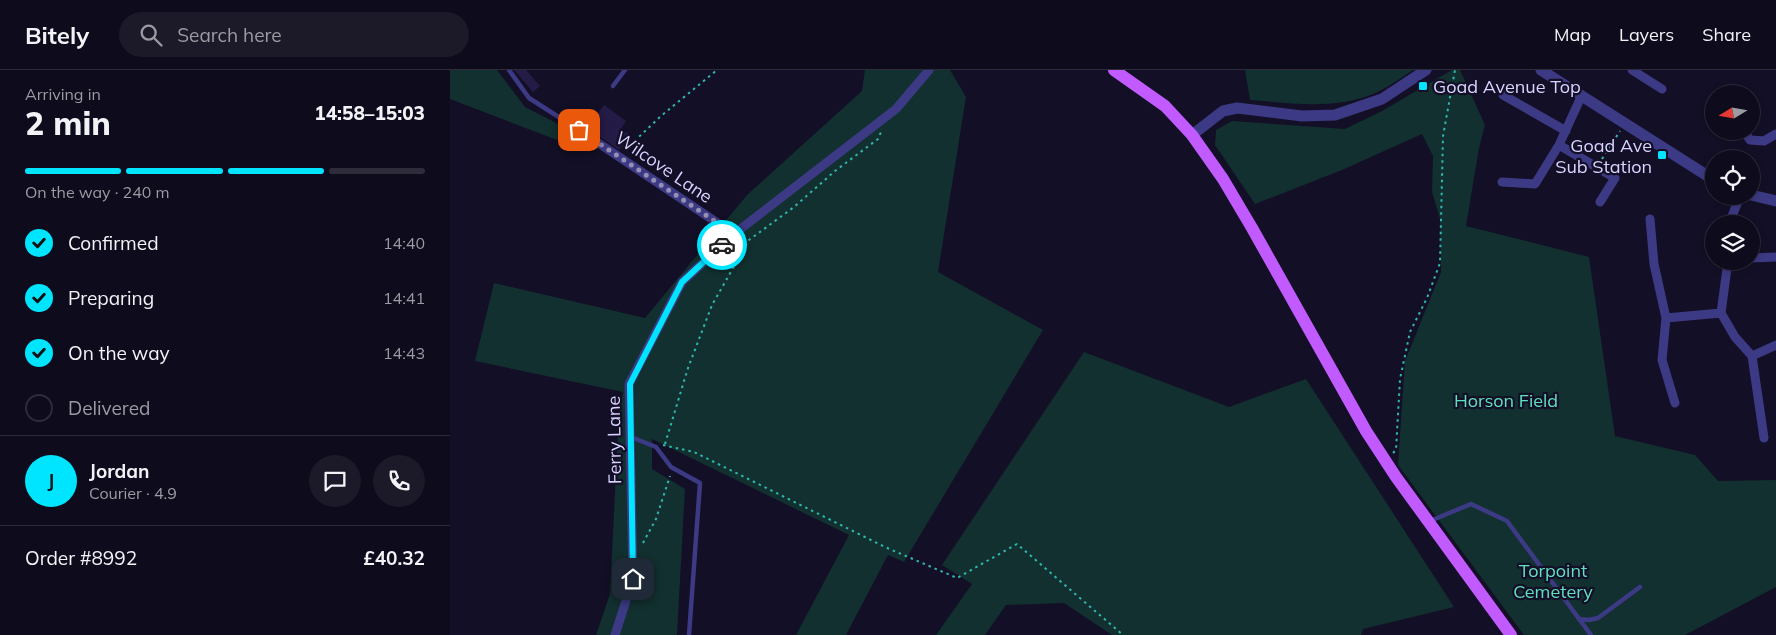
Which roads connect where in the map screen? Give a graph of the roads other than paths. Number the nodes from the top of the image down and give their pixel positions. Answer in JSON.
{"nodes":[{"id":1,"x":509,"y":70,"type":"edge"},
{"id":2,"x":625,"y":70,"type":"edge"},
{"id":3,"x":929,"y":70,"type":"edge"},
{"id":4,"x":1114,"y":70,"type":"edge"},
{"id":5,"x":1426,"y":70,"type":"edge"},
{"id":6,"x":1542,"y":70,"type":"edge"},
{"id":7,"x":1632,"y":70,"type":"edge"},
{"id":8,"x":613,"y":86,"type":"dead end"},
{"id":9,"x":1662,"y":89,"type":"dead end"},
{"id":10,"x":1503,"y":95,"type":"dead end"},
{"id":11,"x":1581,"y":97,"type":"junction"},
{"id":12,"x":579,"y":130,"type":"joint"},
{"id":13,"x":1566,"y":131,"type":"junction"},
{"id":14,"x":1776,"y":134,"type":"edge"},
{"id":15,"x":1192,"y":135,"type":"junction"},
{"id":16,"x":1750,"y":140,"type":"edge"},
{"id":17,"x":1559,"y":145,"type":"junction"},
{"id":18,"x":1705,"y":174,"type":"edge"},
{"id":19,"x":1502,"y":182,"type":"dead end"},
{"id":20,"x":1760,"y":197,"type":"edge"},
{"id":21,"x":1776,"y":201,"type":"edge"},
{"id":22,"x":1600,"y":202,"type":"dead end"},
{"id":23,"x":1650,"y":219,"type":"dead end"},
{"id":24,"x":734,"y":234,"type":"junction"},
{"id":25,"x":1776,"y":257,"type":"edge"},
{"id":26,"x":1760,"y":258,"type":"edge"},
{"id":27,"x":1727,"y":270,"type":"edge"},
{"id":28,"x":1721,"y":312,"type":"junction"},
{"id":29,"x":1666,"y":318,"type":"junction"},
{"id":30,"x":1776,"y":345,"type":"edge"},
{"id":31,"x":1752,"y":356,"type":"junction"},
{"id":32,"x":1676,"y":403,"type":"dead end"},
{"id":33,"x":631,"y":438,"type":"junction"},
{"id":34,"x":1764,"y":438,"type":"dead end"},
{"id":35,"x":1428,"y":522,"type":"junction"},
{"id":36,"x":1640,"y":587,"type":"dead end"},
{"id":37,"x":1579,"y":619,"type":"junction"},
{"id":38,"x":615,"y":635,"type":"edge"},
{"id":39,"x":689,"y":635,"type":"edge"},
{"id":40,"x":1510,"y":635,"type":"edge"},
{"id":41,"x":1591,"y":635,"type":"edge"}],
"edges":[{"from":1,"to":12,"type":"lane","name":"Wilcove Lane"},
{"from":2,"to":8,"type":"lane"},
{"from":3,"to":24,"type":"street","name":"Ferry Lane"},
{"from":4,"to":15,"type":"main road"},
{"from":5,"to":15,"type":"street"},
{"from":6,"to":11,"type":"street"},
{"from":7,"to":9,"type":"street"},
{"from":10,"to":13,"type":"street"},
{"from":11,"to":13,"type":"street"},
{"from":11,"to":18,"type":"street"},
{"from":12,"to":24,"type":"street","name":"Wilcove Lane"},
{"from":13,"to":17,"type":"street"},
{"from":14,"to":16,"type":"street"},
{"from":15,"to":35,"type":"main road"},
{"from":17,"to":19,"type":"street"},
{"from":17,"to":22,"type":"street"},
{"from":20,"to":21,"type":"street"},
{"from":23,"to":29,"type":"street"},
{"from":24,"to":33,"type":"street","name":"Ferry Lane"},
{"from":25,"to":26,"type":"street"},
{"from":27,"to":28,"type":"street"},
{"from":28,"to":29,"type":"street"},
{"from":28,"to":31,"type":"street"},
{"from":29,"to":32,"type":"street"},
{"from":30,"to":31,"type":"street"},
{"from":31,"to":34,"type":"street"},
{"from":33,"to":38,"type":"street","name":"Ferry Lane"},
{"from":33,"to":39,"type":"lane"},
{"from":35,"to":37,"type":"lane"},
{"from":35,"to":40,"type":"main road"},
{"from":36,"to":37,"type":"lane"},
{"from":37,"to":41,"type":"lane"}]}
